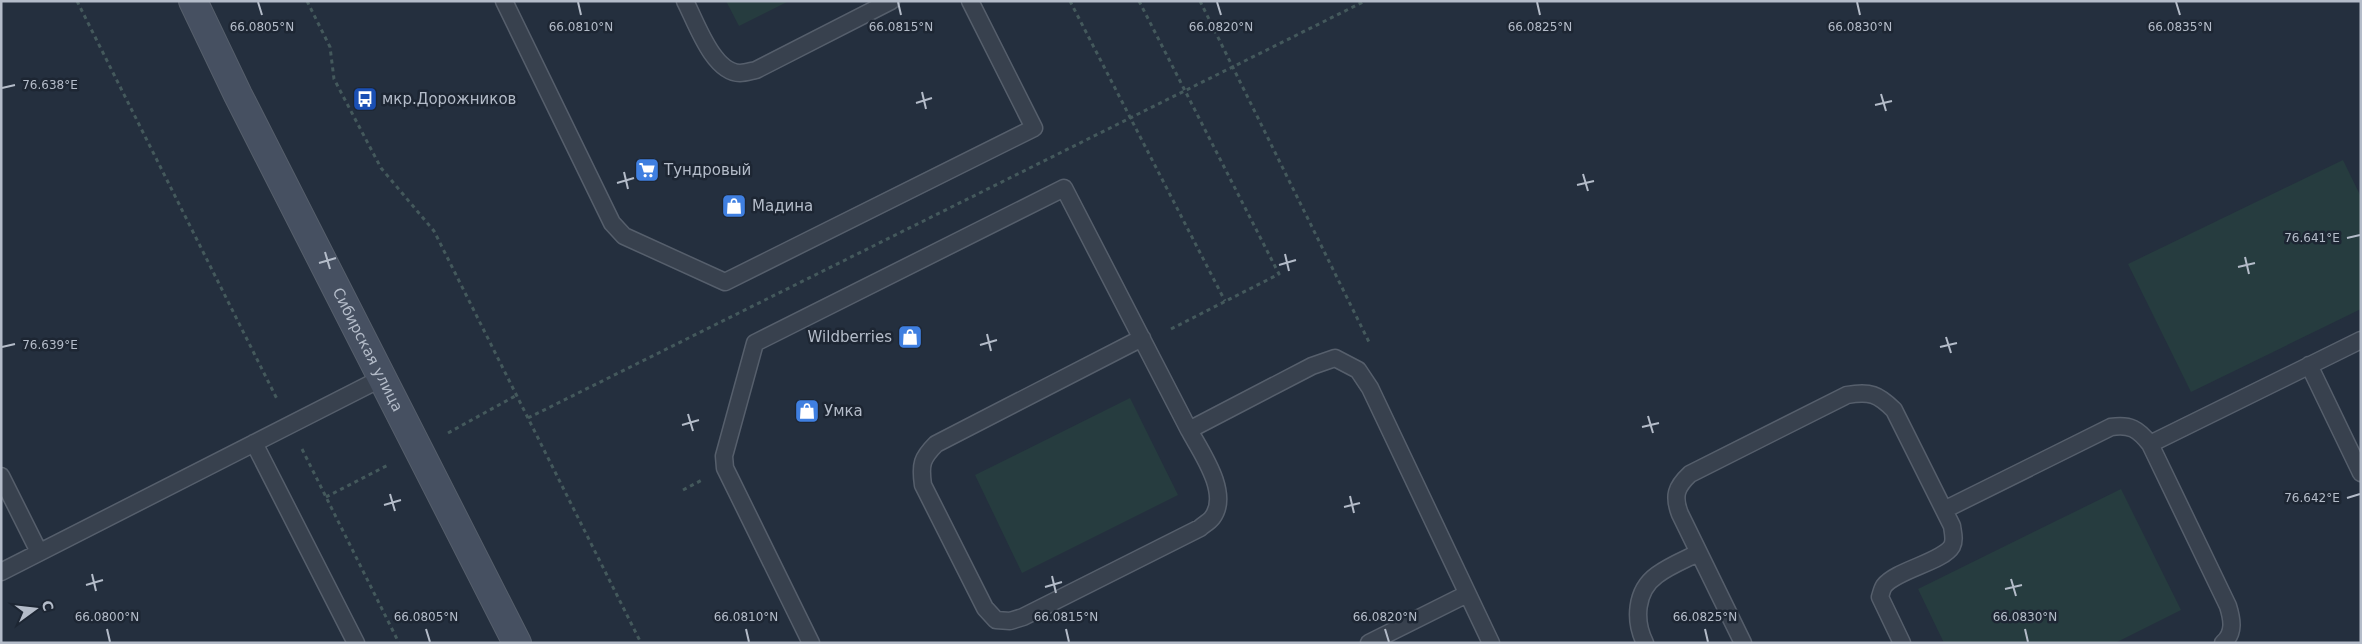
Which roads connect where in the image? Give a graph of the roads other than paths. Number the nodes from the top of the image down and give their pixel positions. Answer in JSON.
{"nodes":[{"id":1,"x":193,"y":1,"type":"edge"},
{"id":2,"x":504,"y":1,"type":"edge"},
{"id":3,"x":685,"y":1,"type":"edge"},
{"id":4,"x":891,"y":1,"type":"edge"},
{"id":5,"x":970,"y":1,"type":"edge"},
{"id":6,"x":1143,"y":340,"type":"junction"},
{"id":7,"x":2361,"y":340,"type":"edge"},
{"id":8,"x":2309,"y":365,"type":"junction"},
{"id":9,"x":384,"y":377,"type":"junction"},
{"id":10,"x":1189,"y":430,"type":"junction"},
{"id":11,"x":254,"y":443,"type":"junction"},
{"id":12,"x":2150,"y":444,"type":"junction"},
{"id":13,"x":2361,"y":473,"type":"edge"},
{"id":14,"x":1,"y":476,"type":"edge"},
{"id":15,"x":1944,"y":510,"type":"junction"},
{"id":16,"x":39,"y":552,"type":"junction"},
{"id":17,"x":1698,"y":552,"type":"junction"},
{"id":18,"x":1,"y":572,"type":"edge"},
{"id":19,"x":1467,"y":594,"type":"junction"},
{"id":20,"x":356,"y":643,"type":"edge"},
{"id":21,"x":517,"y":643,"type":"edge"},
{"id":22,"x":811,"y":643,"type":"edge"},
{"id":23,"x":1369,"y":643,"type":"edge"},
{"id":24,"x":1491,"y":643,"type":"edge"},
{"id":25,"x":1645,"y":643,"type":"edge"},
{"id":26,"x":1743,"y":643,"type":"edge"},
{"id":27,"x":1902,"y":643,"type":"edge"},
{"id":28,"x":2223,"y":643,"type":"edge"}],
"edges":[{"from":1,"to":9,"type":"main road","name":"Сибирская улица"},
{"from":2,"to":5,"type":"lane"},
{"from":3,"to":4,"type":"lane"},
{"from":6,"to":10,"type":"lane"},
{"from":6,"to":10,"type":"lane"},
{"from":6,"to":22,"type":"lane"},
{"from":7,"to":8,"type":"lane"},
{"from":8,"to":12,"type":"lane"},
{"from":8,"to":13,"type":"lane"},
{"from":9,"to":11,"type":"lane"},
{"from":9,"to":21,"type":"main road","name":"Сибирская улица"},
{"from":10,"to":19,"type":"lane"},
{"from":11,"to":16,"type":"lane"},
{"from":11,"to":20,"type":"lane"},
{"from":12,"to":15,"type":"lane"},
{"from":12,"to":28,"type":"lane"},
{"from":14,"to":16,"type":"lane"},
{"from":15,"to":17,"type":"lane"},
{"from":15,"to":27,"type":"lane"},
{"from":16,"to":18,"type":"lane"},
{"from":17,"to":25,"type":"lane"},
{"from":17,"to":26,"type":"lane"},
{"from":19,"to":23,"type":"lane"},
{"from":19,"to":24,"type":"lane"}]}
